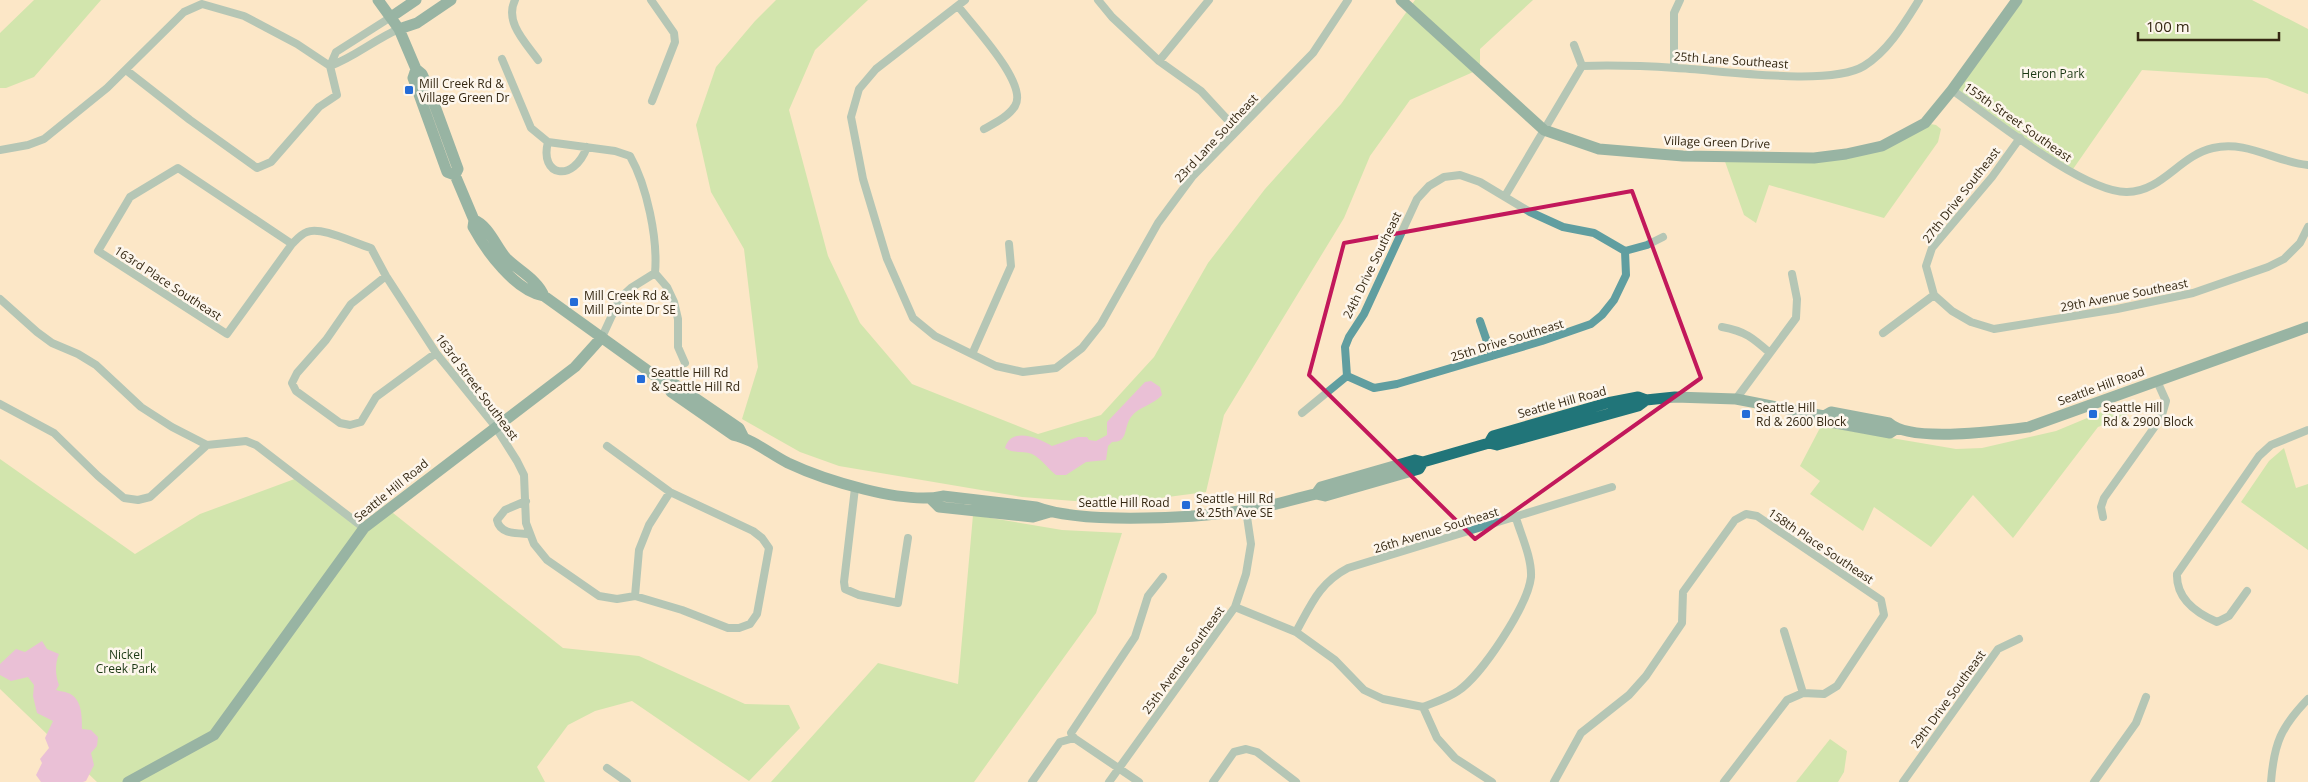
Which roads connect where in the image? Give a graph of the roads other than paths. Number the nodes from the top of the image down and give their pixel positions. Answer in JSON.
{"nodes":[{"id":1,"x":378,"y":0,"type":"edge"},
{"id":2,"x":416,"y":0,"type":"edge"},
{"id":3,"x":451,"y":0,"type":"edge"},
{"id":4,"x":515,"y":0,"type":"edge"},
{"id":5,"x":651,"y":0,"type":"edge"},
{"id":6,"x":965,"y":0,"type":"edge"},
{"id":7,"x":1098,"y":0,"type":"edge"},
{"id":8,"x":1209,"y":0,"type":"edge"},
{"id":9,"x":1348,"y":0,"type":"edge"},
{"id":10,"x":1401,"y":0,"type":"edge"},
{"id":11,"x":1680,"y":0,"type":"edge"},
{"id":12,"x":1919,"y":0,"type":"edge"},
{"id":13,"x":2017,"y":0,"type":"edge"},
{"id":14,"x":958,"y":6,"type":"junction"},
{"id":15,"x":391,"y":17,"type":"junction"},
{"id":16,"x":399,"y":29,"type":"junction"},
{"id":17,"x":1574,"y":45,"type":"dead end"},
{"id":18,"x":502,"y":59,"type":"dead end"},
{"id":19,"x":538,"y":60,"type":"dead end"},
{"id":20,"x":1159,"y":61,"type":"junction"},
{"id":21,"x":330,"y":66,"type":"junction"},
{"id":22,"x":1582,"y":66,"type":"junction"},
{"id":23,"x":1674,"y":68,"type":"junction"},
{"id":24,"x":126,"y":70,"type":"junction"},
{"id":25,"x":1952,"y":90,"type":"junction"},
{"id":26,"x":652,"y":101,"type":"dead end"},
{"id":27,"x":984,"y":129,"type":"dead end"},
{"id":28,"x":1237,"y":130,"type":"junction"},
{"id":29,"x":1544,"y":130,"type":"junction"},
{"id":30,"x":2020,"y":138,"type":"junction"},
{"id":31,"x":548,"y":142,"type":"junction"},
{"id":32,"x":587,"y":148,"type":"junction"},
{"id":33,"x":0,"y":150,"type":"edge"},
{"id":34,"x":2308,"y":166,"type":"edge"},
{"id":35,"x":1505,"y":196,"type":"junction"},
{"id":36,"x":2308,"y":227,"type":"edge"},
{"id":37,"x":1663,"y":237,"type":"dead end"},
{"id":38,"x":292,"y":244,"type":"junction"},
{"id":39,"x":1008,"y":244,"type":"dead end"},
{"id":40,"x":1624,"y":251,"type":"junction"},
{"id":41,"x":655,"y":273,"type":"junction"},
{"id":42,"x":1792,"y":274,"type":"dead end"},
{"id":43,"x":386,"y":276,"type":"junction"},
{"id":44,"x":1934,"y":294,"type":"junction"},
{"id":45,"x":0,"y":299,"type":"edge"},
{"id":46,"x":1480,"y":321,"type":"dead end"},
{"id":47,"x":1722,"y":327,"type":"dead end"},
{"id":48,"x":2308,"y":327,"type":"edge"},
{"id":49,"x":1883,"y":332,"type":"dead end"},
{"id":50,"x":602,"y":337,"type":"junction"},
{"id":51,"x":436,"y":352,"type":"junction"},
{"id":52,"x":973,"y":352,"type":"junction"},
{"id":53,"x":1770,"y":353,"type":"junction"},
{"id":54,"x":1492,"y":356,"type":"junction"},
{"id":55,"x":685,"y":363,"type":"dead end"},
{"id":56,"x":1348,"y":376,"type":"junction"},
{"id":57,"x":2158,"y":381,"type":"junction"},
{"id":58,"x":1736,"y":399,"type":"junction"},
{"id":59,"x":0,"y":404,"type":"edge"},
{"id":60,"x":1302,"y":413,"type":"dead end"},
{"id":61,"x":495,"y":426,"type":"junction"},
{"id":62,"x":2308,"y":430,"type":"edge"},
{"id":63,"x":207,"y":446,"type":"junction"},
{"id":64,"x":607,"y":446,"type":"dead end"},
{"id":65,"x":1612,"y":487,"type":"dead end"},
{"id":66,"x":855,"y":488,"type":"junction"},
{"id":67,"x":670,"y":492,"type":"junction"},
{"id":68,"x":526,"y":501,"type":"junction"},
{"id":69,"x":1246,"y":510,"type":"junction"},
{"id":70,"x":2103,"y":517,"type":"dead end"},
{"id":71,"x":1516,"y":518,"type":"junction"},
{"id":72,"x":364,"y":528,"type":"junction"},
{"id":73,"x":530,"y":534,"type":"junction"},
{"id":74,"x":908,"y":538,"type":"dead end"},
{"id":75,"x":1164,"y":577,"type":"dead end"},
{"id":76,"x":2247,"y":591,"type":"dead end"},
{"id":77,"x":635,"y":596,"type":"junction"},
{"id":78,"x":1235,"y":607,"type":"junction"},
{"id":79,"x":1784,"y":631,"type":"dead end"},
{"id":80,"x":1296,"y":632,"type":"junction"},
{"id":81,"x":2019,"y":639,"type":"dead end"},
{"id":82,"x":1804,"y":693,"type":"junction"},
{"id":83,"x":2146,"y":697,"type":"dead end"},
{"id":84,"x":2308,"y":699,"type":"edge"},
{"id":85,"x":1424,"y":707,"type":"junction"},
{"id":86,"x":1072,"y":735,"type":"junction"},
{"id":87,"x":607,"y":768,"type":"dead end"},
{"id":88,"x":1119,"y":769,"type":"junction"},
{"id":89,"x":128,"y":782,"type":"edge"},
{"id":90,"x":627,"y":782,"type":"edge"},
{"id":91,"x":1032,"y":782,"type":"edge"},
{"id":92,"x":1109,"y":782,"type":"edge"},
{"id":93,"x":1139,"y":782,"type":"edge"},
{"id":94,"x":1213,"y":782,"type":"edge"},
{"id":95,"x":1296,"y":782,"type":"edge"},
{"id":96,"x":1492,"y":782,"type":"edge"},
{"id":97,"x":1554,"y":782,"type":"edge"},
{"id":98,"x":1724,"y":782,"type":"edge"},
{"id":99,"x":1903,"y":782,"type":"edge"},
{"id":100,"x":2094,"y":782,"type":"edge"},
{"id":101,"x":2271,"y":782,"type":"edge"}],
"edges":[{"from":1,"to":15,"type":"main road"},
{"from":2,"to":15,"type":"main road"},
{"from":3,"to":16,"type":"main road"},
{"from":4,"to":19,"type":"street"},
{"from":5,"to":26,"type":"street"},
{"from":6,"to":14,"type":"street"},
{"from":7,"to":20,"type":"street"},
{"from":8,"to":20,"type":"street"},
{"from":9,"to":28,"type":"street","name":"23rd Lane Southeast"},
{"from":10,"to":29,"type":"main road","name":"Village Green Drive"},
{"from":11,"to":23,"type":"street"},
{"from":12,"to":23,"type":"street","name":"25th Lane Southeast"},
{"from":13,"to":25,"type":"main road","name":"Village Green Drive"},
{"from":14,"to":27,"type":"street"},
{"from":14,"to":52,"type":"street"},
{"from":15,"to":16,"type":"main road"},
{"from":15,"to":21,"type":"street"},
{"from":16,"to":21,"type":"street"},
{"from":16,"to":50,"type":"main road"},
{"from":17,"to":22,"type":"street"},
{"from":18,"to":31,"type":"street"},
{"from":20,"to":28,"type":"street"},
{"from":21,"to":24,"type":"street"},
{"from":21,"to":24,"type":"street"},
{"from":22,"to":23,"type":"street","name":"25th Lane Southeast"},
{"from":22,"to":29,"type":"street"},
{"from":24,"to":33,"type":"street"},
{"from":25,"to":29,"type":"main road","name":"Village Green Drive"},
{"from":25,"to":30,"type":"street","name":"155th Street Southeast"},
{"from":28,"to":52,"type":"street","name":"23rd Lane Southeast"},
{"from":29,"to":35,"type":"street"},
{"from":30,"to":34,"type":"street","name":"155th Street Southeast"},
{"from":30,"to":44,"type":"street","name":"27th Drive Southeast"},
{"from":31,"to":32,"type":"street"},
{"from":31,"to":32,"type":"street"},
{"from":32,"to":41,"type":"street"},
{"from":35,"to":40,"type":"street"},
{"from":35,"to":56,"type":"street","name":"24th Drive Southeast"},
{"from":36,"to":44,"type":"street","name":"29th Avenue Southeast"},
{"from":37,"to":40,"type":"street"},
{"from":38,"to":38,"type":"street","name":"163rd Place Southeast"},
{"from":38,"to":43,"type":"street","name":"163rd Street Southeast"},
{"from":39,"to":52,"type":"street"},
{"from":40,"to":54,"type":"street","name":"25th Drive Southeast"},
{"from":41,"to":50,"type":"street"},
{"from":41,"to":55,"type":"street"},
{"from":42,"to":53,"type":"street"},
{"from":43,"to":51,"type":"street","name":"163rd Street Southeast"},
{"from":43,"to":51,"type":"street"},
{"from":44,"to":49,"type":"street"},
{"from":45,"to":63,"type":"street"},
{"from":46,"to":54,"type":"street"},
{"from":47,"to":53,"type":"street"},
{"from":48,"to":57,"type":"main road","name":"Seattle Hill Road"},
{"from":50,"to":61,"type":"main road","name":"Seattle Hill Road"},
{"from":50,"to":66,"type":"main road","name":"Seattle Hill Road"},
{"from":51,"to":61,"type":"street","name":"163rd Street Southeast"},
{"from":53,"to":58,"type":"street"},
{"from":54,"to":56,"type":"street","name":"25th Drive Southeast"},
{"from":56,"to":60,"type":"street"},
{"from":57,"to":58,"type":"main road","name":"Seattle Hill Road"},
{"from":57,"to":70,"type":"street"},
{"from":58,"to":69,"type":"main road","name":"Seattle Hill Road"},
{"from":59,"to":63,"type":"street"},
{"from":61,"to":68,"type":"street","name":"163rd Street Southeast"},
{"from":61,"to":72,"type":"main road","name":"Seattle Hill Road"},
{"from":62,"to":76,"type":"street"},
{"from":63,"to":72,"type":"street"},
{"from":64,"to":67,"type":"street"},
{"from":65,"to":71,"type":"street","name":"26th Avenue Southeast"},
{"from":66,"to":69,"type":"main road","name":"Seattle Hill Road"},
{"from":66,"to":74,"type":"street"},
{"from":67,"to":77,"type":"street"},
{"from":67,"to":77,"type":"street","name":"163rd Street Southeast"},
{"from":68,"to":73,"type":"street","name":"163rd Street Southeast"},
{"from":68,"to":73,"type":"street"},
{"from":69,"to":78,"type":"street","name":"25th Avenue Southeast"},
{"from":71,"to":80,"type":"street","name":"26th Avenue Southeast"},
{"from":71,"to":85,"type":"street"},
{"from":72,"to":89,"type":"main road","name":"Seattle Hill Road"},
{"from":73,"to":77,"type":"street","name":"163rd Street Southeast"},
{"from":75,"to":86,"type":"street"},
{"from":78,"to":80,"type":"street"},
{"from":78,"to":88,"type":"street","name":"25th Avenue Southeast"},
{"from":79,"to":82,"type":"street"},
{"from":80,"to":85,"type":"street"},
{"from":81,"to":99,"type":"street","name":"29th Drive Southeast"},
{"from":82,"to":97,"type":"street","name":"158th Place Southeast"},
{"from":82,"to":98,"type":"street"},
{"from":83,"to":100,"type":"street"},
{"from":84,"to":101,"type":"street"},
{"from":85,"to":96,"type":"street"},
{"from":86,"to":88,"type":"street"},
{"from":86,"to":91,"type":"street"},
{"from":87,"to":90,"type":"street"},
{"from":88,"to":92,"type":"street","name":"25th Avenue Southeast"},
{"from":88,"to":93,"type":"street"},
{"from":94,"to":95,"type":"street"}]}
